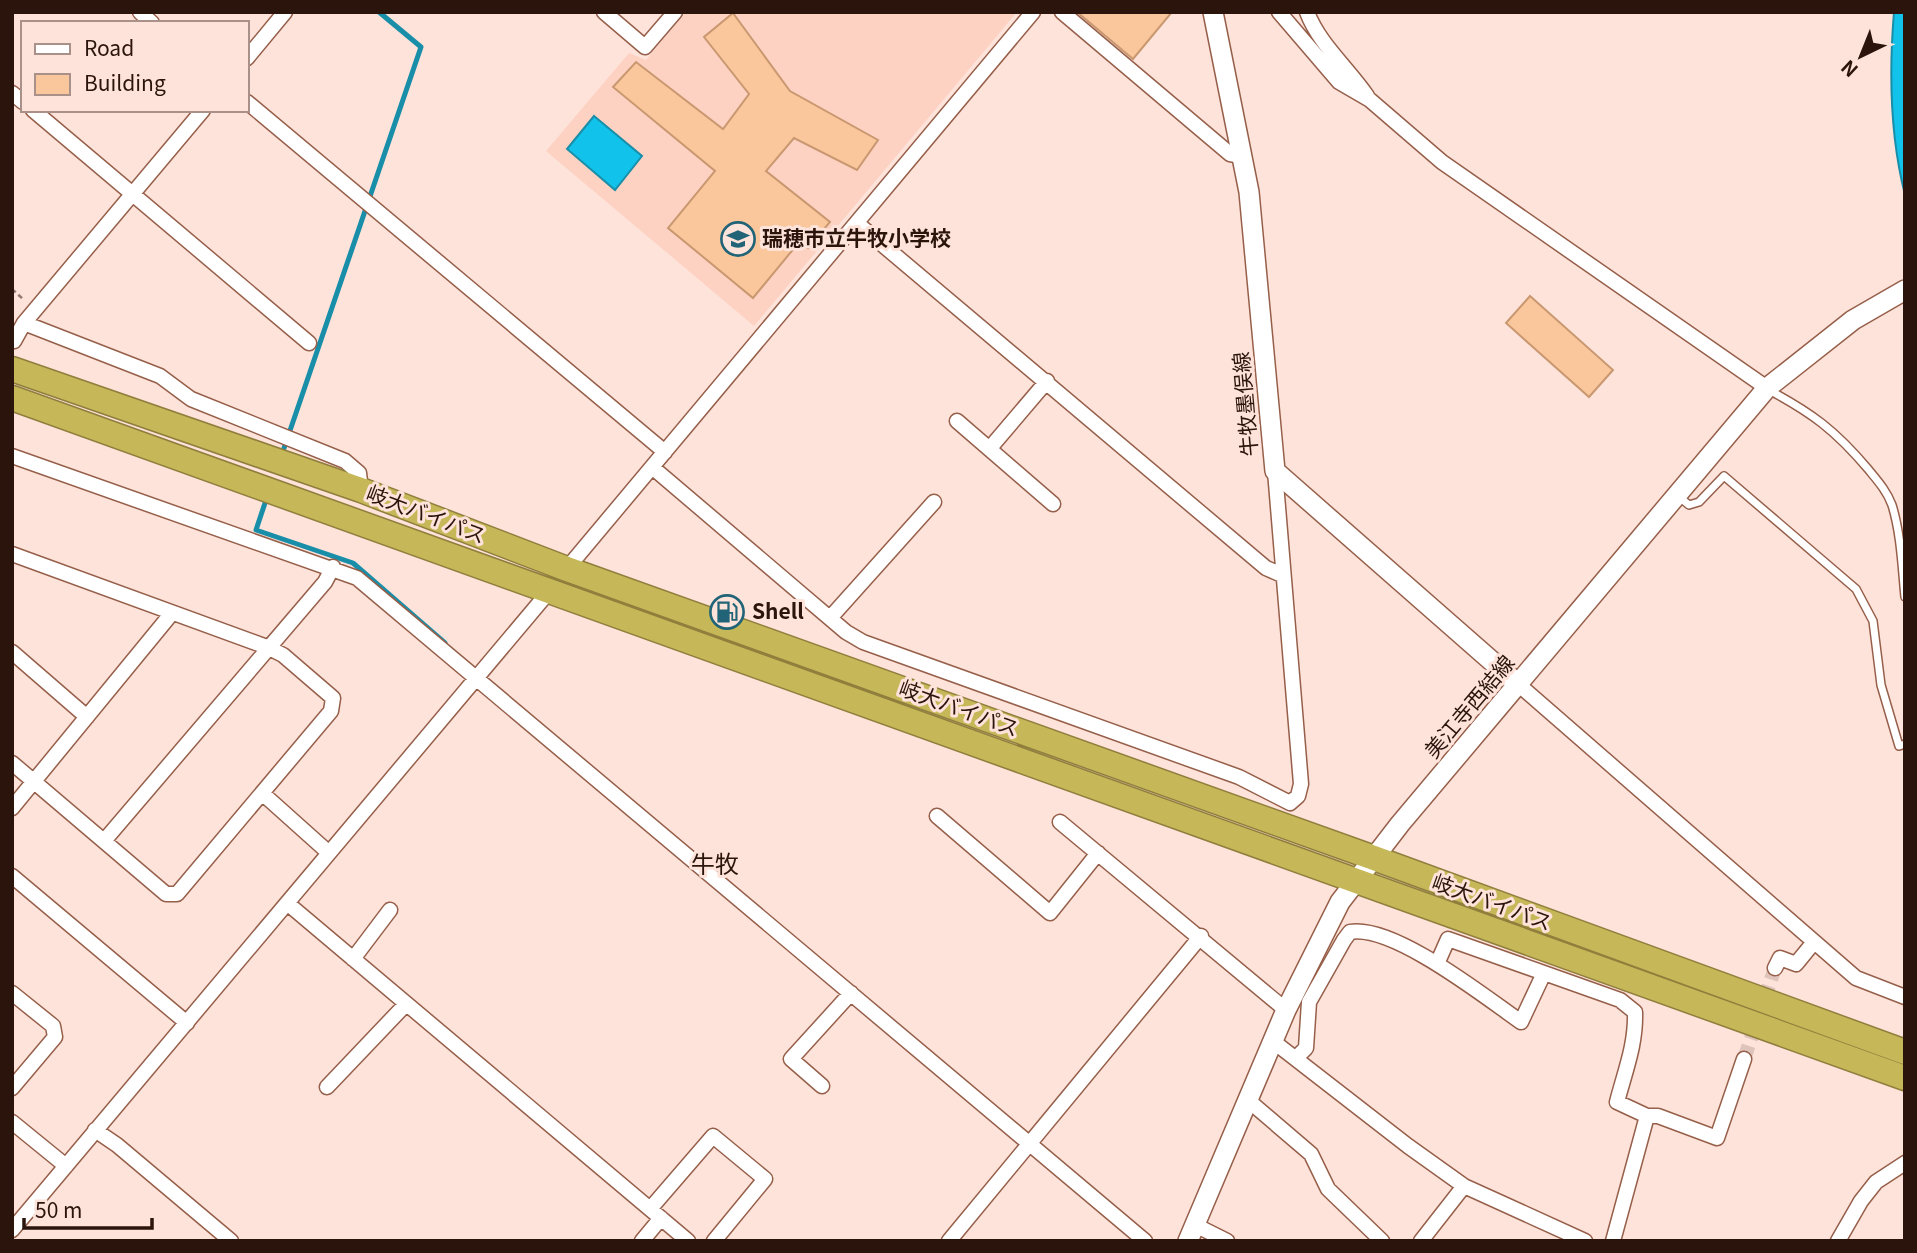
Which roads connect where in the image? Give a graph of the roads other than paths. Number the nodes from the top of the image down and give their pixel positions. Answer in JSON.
{"nodes":[{"id":1,"x":285,"y":12,"type":"edge"},
{"id":2,"x":604,"y":12,"type":"edge"},
{"id":3,"x":675,"y":12,"type":"edge"},
{"id":4,"x":1033,"y":12,"type":"edge"},
{"id":5,"x":1062,"y":12,"type":"edge"},
{"id":6,"x":1213,"y":12,"type":"edge"},
{"id":7,"x":1279,"y":12,"type":"edge"},
{"id":8,"x":1307,"y":12,"type":"edge"},
{"id":9,"x":248,"y":57,"type":"edge"},
{"id":10,"x":1370,"y":100,"type":"junction"},
{"id":11,"x":248,"y":103,"type":"edge"},
{"id":12,"x":35,"y":112,"type":"edge"},
{"id":13,"x":201,"y":112,"type":"edge"},
{"id":14,"x":1242,"y":156,"type":"junction"},
{"id":15,"x":133,"y":194,"type":"junction"},
{"id":16,"x":858,"y":224,"type":"junction"},
{"id":17,"x":1905,"y":290,"type":"edge"},
{"id":18,"x":24,"y":323,"type":"junction"},
{"id":19,"x":14,"y":341,"type":"edge"},
{"id":20,"x":309,"y":343,"type":"dead end"},
{"id":21,"x":12,"y":369,"type":"edge"},
{"id":22,"x":1047,"y":381,"type":"junction"},
{"id":23,"x":1767,"y":388,"type":"junction"},
{"id":24,"x":12,"y":398,"type":"edge"},
{"id":25,"x":957,"y":421,"type":"dead end"},
{"id":26,"x":990,"y":448,"type":"junction"},
{"id":27,"x":665,"y":452,"type":"junction"},
{"id":28,"x":12,"y":456,"type":"edge"},
{"id":29,"x":652,"y":467,"type":"junction"},
{"id":30,"x":1275,"y":471,"type":"junction"},
{"id":31,"x":361,"y":490,"type":"junction"},
{"id":32,"x":1678,"y":496,"type":"junction"},
{"id":33,"x":1054,"y":504,"type":"dead end"},
{"id":34,"x":933,"y":509,"type":"dead end"},
{"id":35,"x":12,"y":554,"type":"edge"},
{"id":36,"x":333,"y":567,"type":"junction"},
{"id":37,"x":567,"y":569,"type":"junction"},
{"id":38,"x":1282,"y":575,"type":"junction"},
{"id":39,"x":548,"y":592,"type":"junction"},
{"id":40,"x":1905,"y":597,"type":"edge"},
{"id":41,"x":172,"y":613,"type":"junction"},
{"id":42,"x":830,"y":618,"type":"junction"},
{"id":43,"x":267,"y":647,"type":"junction"},
{"id":44,"x":12,"y":652,"type":"edge"},
{"id":45,"x":476,"y":679,"type":"junction"},
{"id":46,"x":1519,"y":685,"type":"junction"},
{"id":47,"x":87,"y":717,"type":"junction"},
{"id":48,"x":1905,"y":744,"type":"edge"},
{"id":49,"x":12,"y":764,"type":"edge"},
{"id":50,"x":34,"y":782,"type":"junction"},
{"id":51,"x":261,"y":793,"type":"junction"},
{"id":52,"x":12,"y":808,"type":"edge"},
{"id":53,"x":937,"y":816,"type":"dead end"},
{"id":54,"x":1060,"y":822,"type":"dead end"},
{"id":55,"x":104,"y":841,"type":"junction"},
{"id":56,"x":329,"y":853,"type":"junction"},
{"id":57,"x":1098,"y":853,"type":"junction"},
{"id":58,"x":1374,"y":858,"type":"junction"},
{"id":59,"x":12,"y":876,"type":"edge"},
{"id":60,"x":1356,"y":882,"type":"junction"},
{"id":61,"x":287,"y":904,"type":"junction"},
{"id":62,"x":390,"y":910,"type":"dead end"},
{"id":63,"x":1201,"y":936,"type":"junction"},
{"id":64,"x":1814,"y":942,"type":"junction"},
{"id":65,"x":353,"y":959,"type":"junction"},
{"id":66,"x":1437,"y":964,"type":"junction"},
{"id":67,"x":1775,"y":968,"type":"dead end"},
{"id":68,"x":1544,"y":973,"type":"junction"},
{"id":69,"x":12,"y":993,"type":"edge"},
{"id":70,"x":851,"y":993,"type":"junction"},
{"id":71,"x":1905,"y":997,"type":"edge"},
{"id":72,"x":406,"y":1004,"type":"junction"},
{"id":73,"x":1286,"y":1010,"type":"junction"},
{"id":74,"x":187,"y":1023,"type":"junction"},
{"id":75,"x":1274,"y":1042,"type":"junction"},
{"id":76,"x":1297,"y":1057,"type":"junction"},
{"id":77,"x":1744,"y":1059,"type":"tunnel mouth"},
{"id":78,"x":1902,"y":1069,"type":"edge"},
{"id":79,"x":822,"y":1086,"type":"dead end"},
{"id":80,"x":327,"y":1087,"type":"dead end"},
{"id":81,"x":12,"y":1088,"type":"edge"},
{"id":82,"x":1250,"y":1101,"type":"junction"},
{"id":83,"x":1647,"y":1116,"type":"junction"},
{"id":84,"x":12,"y":1122,"type":"edge"},
{"id":85,"x":95,"y":1130,"type":"junction"},
{"id":86,"x":1031,"y":1143,"type":"junction"},
{"id":87,"x":1905,"y":1163,"type":"edge"},
{"id":88,"x":66,"y":1166,"type":"junction"},
{"id":89,"x":1464,"y":1186,"type":"junction"},
{"id":90,"x":655,"y":1213,"type":"junction"},
{"id":91,"x":12,"y":1230,"type":"edge"},
{"id":92,"x":1191,"y":1233,"type":"edge"},
{"id":93,"x":231,"y":1241,"type":"edge"},
{"id":94,"x":642,"y":1241,"type":"edge"},
{"id":95,"x":688,"y":1241,"type":"edge"},
{"id":96,"x":714,"y":1241,"type":"edge"},
{"id":97,"x":949,"y":1241,"type":"edge"},
{"id":98,"x":1145,"y":1241,"type":"edge"},
{"id":99,"x":1227,"y":1241,"type":"edge"},
{"id":100,"x":1382,"y":1241,"type":"edge"},
{"id":101,"x":1422,"y":1241,"type":"edge"},
{"id":102,"x":1585,"y":1241,"type":"edge"},
{"id":103,"x":1613,"y":1241,"type":"edge"},
{"id":104,"x":1838,"y":1241,"type":"edge"}],
"edges":[{"from":1,"to":9,"type":"street"},
{"from":2,"to":3,"type":"street"},
{"from":4,"to":16,"type":"street"},
{"from":5,"to":14,"type":"street"},
{"from":6,"to":14,"type":"main road","name":"牛牧墨俣線"},
{"from":7,"to":10,"type":"street"},
{"from":8,"to":10,"type":"street"},
{"from":10,"to":23,"type":"street"},
{"from":11,"to":27,"type":"street"},
{"from":12,"to":15,"type":"street"},
{"from":13,"to":15,"type":"street"},
{"from":14,"to":30,"type":"main road","name":"牛牧墨俣線"},
{"from":15,"to":18,"type":"street"},
{"from":15,"to":20,"type":"street"},
{"from":16,"to":22,"type":"street"},
{"from":16,"to":27,"type":"street"},
{"from":17,"to":23,"type":"main road","name":"美江寺西結線"},
{"from":18,"to":19,"type":"street"},
{"from":18,"to":31,"type":"street"},
{"from":21,"to":31,"type":"highway","name":"岐大バイパス"},
{"from":22,"to":26,"type":"street"},
{"from":22,"to":38,"type":"street"},
{"from":23,"to":32,"type":"main road","name":"美江寺西結線"},
{"from":23,"to":40,"type":"lane"},
{"from":24,"to":39,"type":"highway","name":"岐大バイパス"},
{"from":25,"to":26,"type":"street"},
{"from":26,"to":33,"type":"street"},
{"from":27,"to":29,"type":"street"},
{"from":28,"to":36,"type":"street"},
{"from":29,"to":37,"type":"street"},
{"from":29,"to":42,"type":"street"},
{"from":30,"to":38,"type":"street"},
{"from":30,"to":46,"type":"main road","name":"牛牧墨俣線"},
{"from":31,"to":37,"type":"highway","name":"岐大バイパス"},
{"from":32,"to":46,"type":"main road","name":"美江寺西結線"},
{"from":32,"to":48,"type":"lane"},
{"from":34,"to":42,"type":"street"},
{"from":35,"to":41,"type":"street"},
{"from":36,"to":43,"type":"street"},
{"from":36,"to":45,"type":"street"},
{"from":37,"to":39,"type":"street"},
{"from":37,"to":58,"type":"highway","name":"岐大バイパス"},
{"from":38,"to":42,"type":"street"},
{"from":39,"to":45,"type":"street"},
{"from":39,"to":60,"type":"highway","name":"岐大バイパス"},
{"from":41,"to":43,"type":"street"},
{"from":41,"to":47,"type":"street"},
{"from":43,"to":51,"type":"street"},
{"from":43,"to":55,"type":"street"},
{"from":44,"to":47,"type":"street"},
{"from":45,"to":56,"type":"street"},
{"from":45,"to":70,"type":"street"},
{"from":46,"to":58,"type":"main road","name":"美江寺西結線"},
{"from":46,"to":64,"type":"street"},
{"from":47,"to":50,"type":"street"},
{"from":49,"to":50,"type":"street"},
{"from":50,"to":52,"type":"street"},
{"from":50,"to":55,"type":"street"},
{"from":51,"to":55,"type":"street"},
{"from":51,"to":56,"type":"street"},
{"from":53,"to":57,"type":"street"},
{"from":54,"to":57,"type":"street"},
{"from":56,"to":61,"type":"street"},
{"from":57,"to":63,"type":"street"},
{"from":58,"to":60,"type":"main road","name":"美江寺西結線"},
{"from":58,"to":78,"type":"highway","name":"岐大バイパス"},
{"from":59,"to":74,"type":"street"},
{"from":60,"to":73,"type":"main road","name":"美江寺西結線"},
{"from":60,"to":78,"type":"highway","name":"岐大バイパス"},
{"from":61,"to":65,"type":"street"},
{"from":61,"to":74,"type":"street"},
{"from":62,"to":65,"type":"street"},
{"from":63,"to":73,"type":"street"},
{"from":63,"to":86,"type":"street"},
{"from":64,"to":67,"type":"street"},
{"from":64,"to":71,"type":"street"},
{"from":65,"to":72,"type":"street"},
{"from":66,"to":68,"type":"street"},
{"from":66,"to":68,"type":"street"},
{"from":66,"to":76,"type":"street"},
{"from":68,"to":83,"type":"street"},
{"from":69,"to":81,"type":"street"},
{"from":70,"to":79,"type":"street"},
{"from":70,"to":86,"type":"street"},
{"from":72,"to":80,"type":"street"},
{"from":72,"to":90,"type":"street"},
{"from":73,"to":75,"type":"main road","name":"美江寺西結線"},
{"from":74,"to":85,"type":"street"},
{"from":75,"to":76,"type":"street"},
{"from":75,"to":82,"type":"main road","name":"美江寺西結線"},
{"from":76,"to":89,"type":"street"},
{"from":77,"to":83,"type":"street"},
{"from":82,"to":92,"type":"main road","name":"美江寺西結線"},
{"from":82,"to":100,"type":"street"},
{"from":83,"to":103,"type":"street"},
{"from":84,"to":88,"type":"street"},
{"from":85,"to":88,"type":"street"},
{"from":85,"to":93,"type":"street"},
{"from":86,"to":97,"type":"street"},
{"from":86,"to":98,"type":"street"},
{"from":87,"to":104,"type":"street"},
{"from":88,"to":91,"type":"street"},
{"from":89,"to":101,"type":"street"},
{"from":89,"to":102,"type":"street"},
{"from":90,"to":94,"type":"street"},
{"from":90,"to":95,"type":"street"},
{"from":90,"to":96,"type":"street"},
{"from":92,"to":99,"type":"street"}]}
